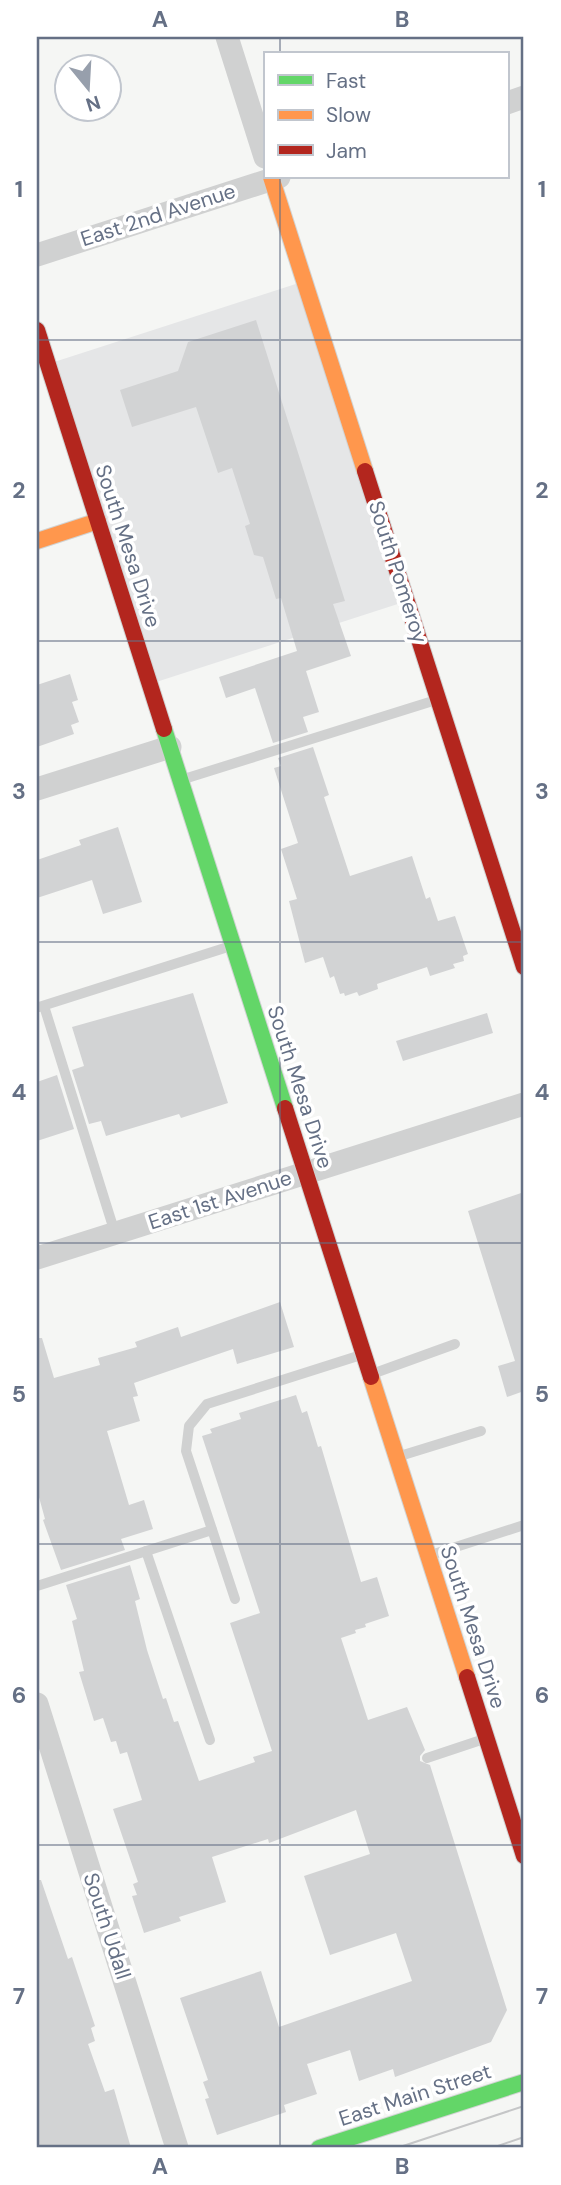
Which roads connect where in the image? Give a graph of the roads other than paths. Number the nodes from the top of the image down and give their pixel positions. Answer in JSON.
{"nodes":[{"id":1,"x":227,"y":37,"type":"edge"},
{"id":2,"x":264,"y":153,"type":"edge"},
{"id":3,"x":271,"y":178,"type":"edge"},
{"id":4,"x":274,"y":178,"type":"edge"},
{"id":5,"x":37,"y":255,"type":"edge"},
{"id":6,"x":37,"y":330,"type":"edge"},
{"id":7,"x":98,"y":521,"type":"junction"},
{"id":8,"x":37,"y":541,"type":"edge"},
{"id":9,"x":439,"y":699,"type":"junction"},
{"id":10,"x":170,"y":747,"type":"junction"},
{"id":11,"x":180,"y":780,"type":"junction"},
{"id":12,"x":37,"y":789,"type":"edge"},
{"id":13,"x":233,"y":945,"type":"junction"},
{"id":14,"x":524,"y":967,"type":"edge"},
{"id":15,"x":40,"y":1007,"type":"edge"},
{"id":16,"x":524,"y":1104,"type":"edge"},
{"id":17,"x":306,"y":1173,"type":"junction"},
{"id":18,"x":115,"y":1233,"type":"junction"},
{"id":19,"x":37,"y":1258,"type":"edge"},
{"id":20,"x":455,"y":1344,"type":"dead end"},
{"id":21,"x":364,"y":1354,"type":"junction"},
{"id":22,"x":370,"y":1374,"type":"junction"},
{"id":23,"x":481,"y":1431,"type":"dead end"},
{"id":24,"x":397,"y":1457,"type":"junction"},
{"id":25,"x":524,"y":1525,"type":"edge"},
{"id":26,"x":212,"y":1530,"type":"junction"},
{"id":27,"x":146,"y":1551,"type":"junction"},
{"id":28,"x":428,"y":1556,"type":"junction"},
{"id":29,"x":37,"y":1586,"type":"edge"},
{"id":30,"x":235,"y":1599,"type":"dead end"},
{"id":31,"x":39,"y":1718,"type":"edge"},
{"id":32,"x":486,"y":1738,"type":"junction"},
{"id":33,"x":210,"y":1740,"type":"dead end"},
{"id":34,"x":427,"y":1758,"type":"dead end"},
{"id":35,"x":524,"y":1856,"type":"edge"},
{"id":36,"x":524,"y":2082,"type":"edge"},
{"id":37,"x":177,"y":2148,"type":"edge"},
{"id":38,"x":319,"y":2148,"type":"edge"}],
"edges":[{"from":1,"to":2,"type":"street"},
{"from":3,"to":5,"type":"street","name":"East 2nd Avenue"},
{"from":4,"to":9,"type":"main road","name":"South Pomeroy"},
{"from":6,"to":7,"type":"main road","name":"South Mesa Drive"},
{"from":7,"to":8,"type":"main road"},
{"from":7,"to":10,"type":"main road","name":"South Mesa Drive"},
{"from":9,"to":11,"type":"lane"},
{"from":9,"to":14,"type":"main road","name":"South Pomeroy"},
{"from":10,"to":11,"type":"main road","name":"South Mesa Drive"},
{"from":10,"to":12,"type":"street"},
{"from":11,"to":13,"type":"main road","name":"South Mesa Drive"},
{"from":13,"to":15,"type":"lane"},
{"from":13,"to":17,"type":"main road","name":"South Mesa Drive"},
{"from":15,"to":18,"type":"lane"},
{"from":16,"to":17,"type":"street","name":"East 1st Avenue"},
{"from":17,"to":18,"type":"street","name":"East 1st Avenue"},
{"from":17,"to":21,"type":"main road","name":"South Mesa Drive"},
{"from":18,"to":19,"type":"street","name":"East 1st Avenue"},
{"from":20,"to":22,"type":"lane"},
{"from":21,"to":22,"type":"main road","name":"South Mesa Drive"},
{"from":21,"to":26,"type":"lane"},
{"from":22,"to":24,"type":"main road","name":"South Mesa Drive"},
{"from":23,"to":24,"type":"lane"},
{"from":24,"to":28,"type":"main road","name":"South Mesa Drive"},
{"from":25,"to":28,"type":"lane"},
{"from":26,"to":27,"type":"lane"},
{"from":26,"to":30,"type":"lane"},
{"from":27,"to":29,"type":"lane"},
{"from":27,"to":33,"type":"lane"},
{"from":28,"to":32,"type":"main road","name":"South Mesa Drive"},
{"from":31,"to":37,"type":"street","name":"South Udall"},
{"from":32,"to":34,"type":"lane"},
{"from":32,"to":35,"type":"main road","name":"South Mesa Drive"},
{"from":36,"to":38,"type":"main road","name":"East Main Street"}]}
